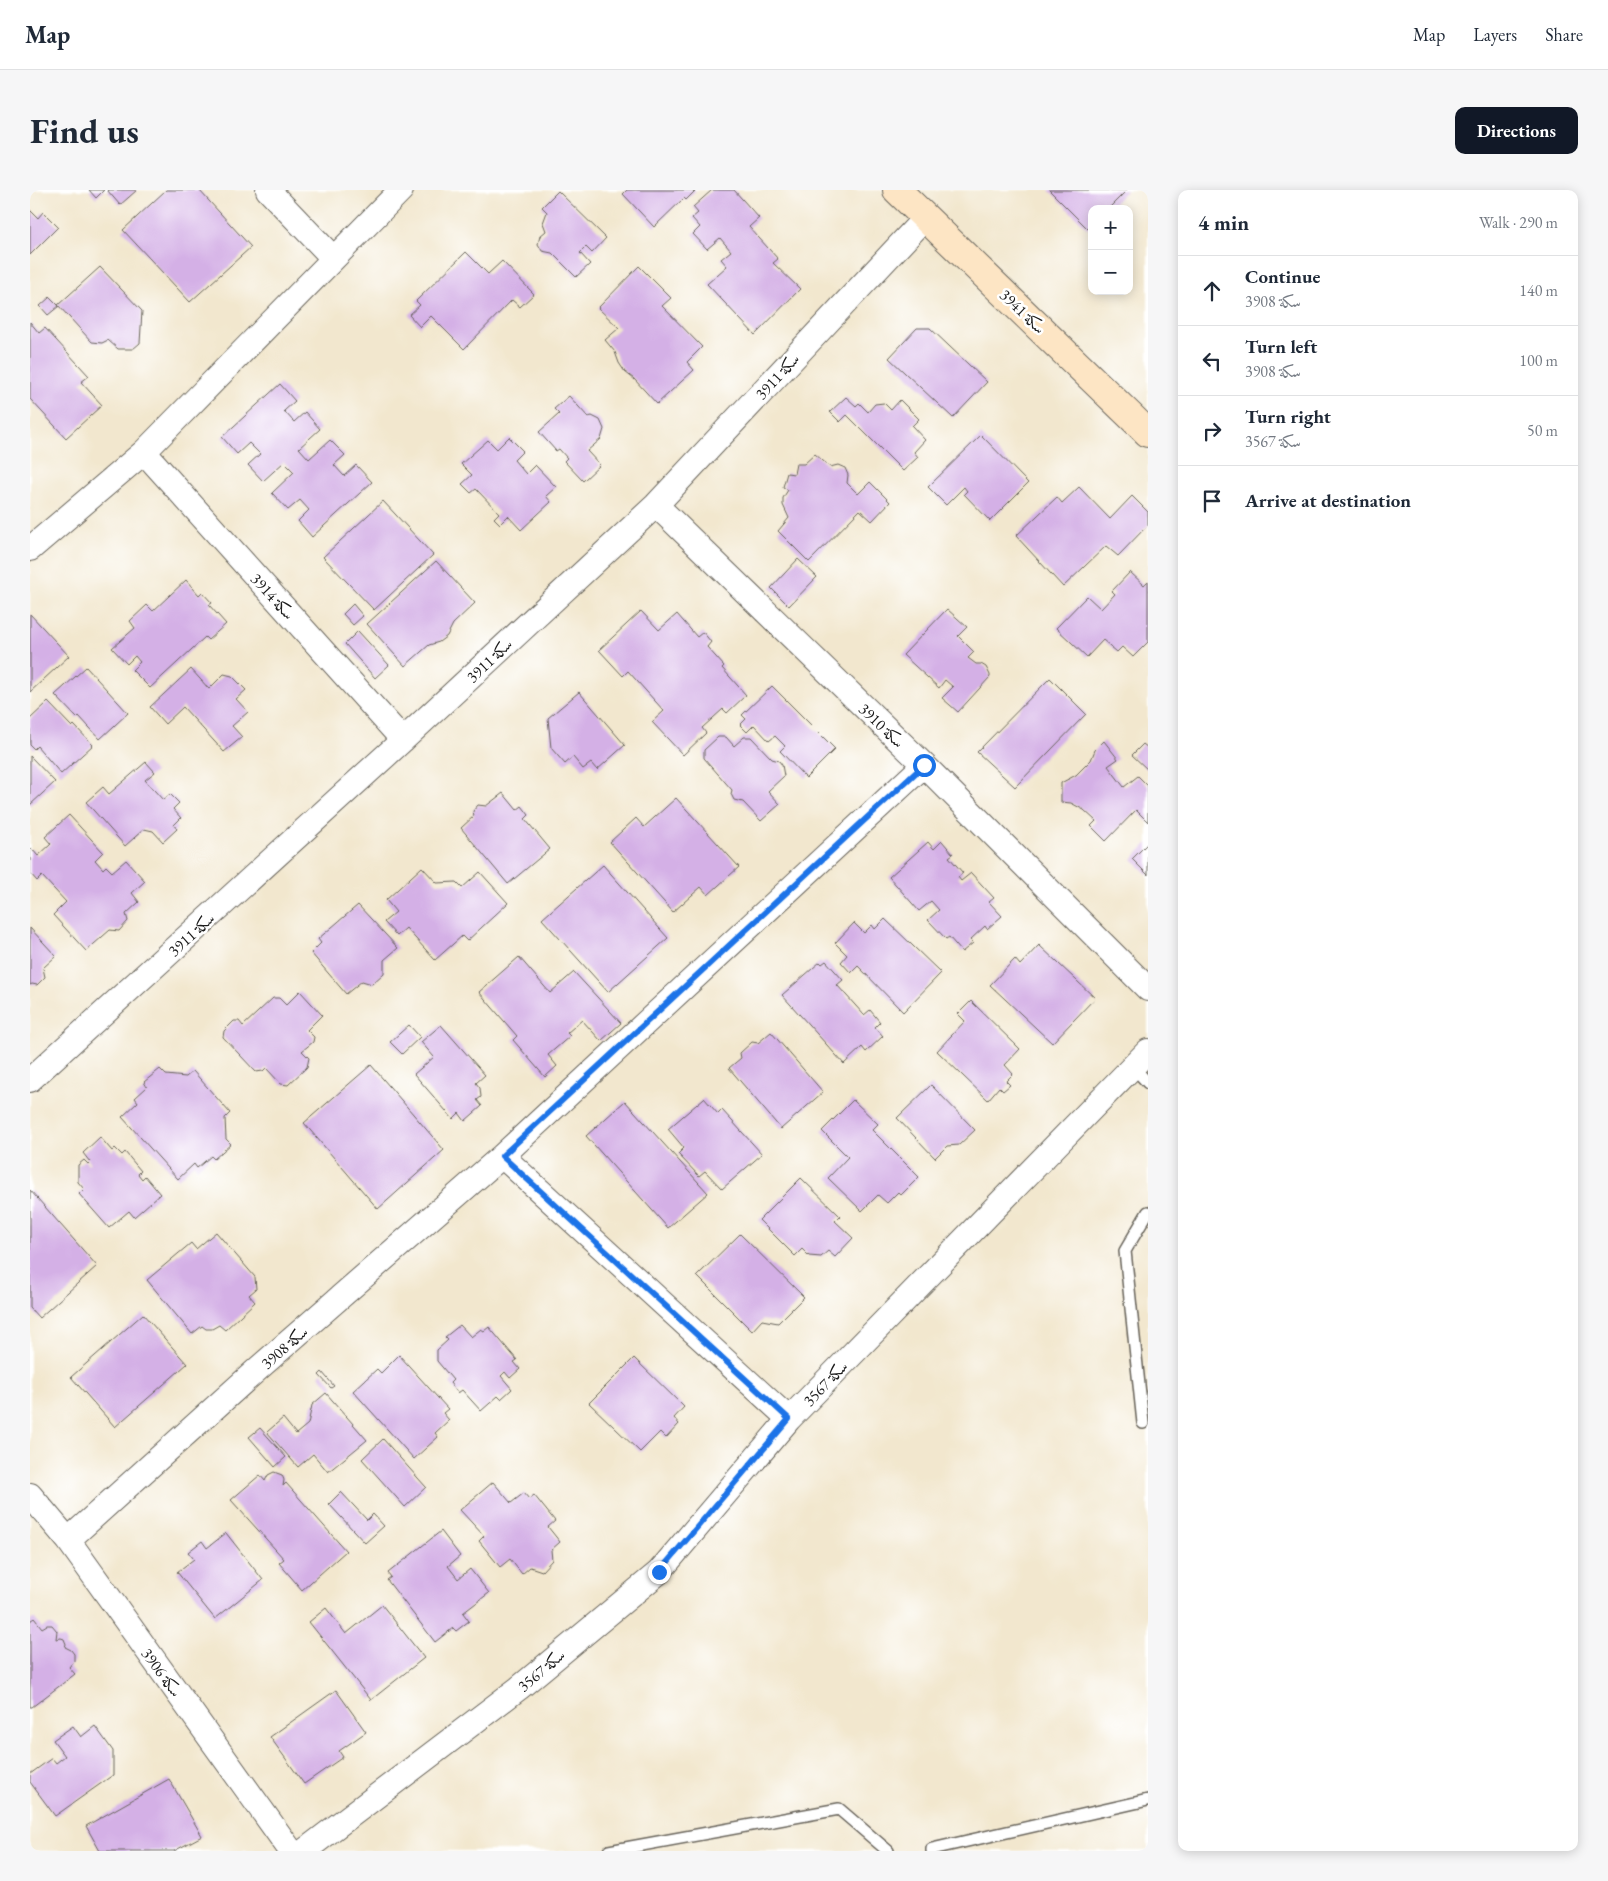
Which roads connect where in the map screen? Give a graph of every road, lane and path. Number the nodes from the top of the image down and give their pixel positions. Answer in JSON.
{"nodes":[{"id":1,"x":268,"y":190,"type":"edge"},
{"id":2,"x":401,"y":190,"type":"edge"},
{"id":3,"x":898,"y":190,"type":"edge"},
{"id":4,"x":926,"y":217,"type":"junction"},
{"id":5,"x":334,"y":258,"type":"junction"},
{"id":6,"x":1148,"y":433,"type":"edge"},
{"id":7,"x":144,"y":452,"type":"junction"},
{"id":8,"x":656,"y":505,"type":"junction"},
{"id":9,"x":30,"y":549,"type":"edge"},
{"id":10,"x":403,"y":740,"type":"junction"},
{"id":11,"x":924,"y":765,"type":"junction"},
{"id":12,"x":1148,"y":989,"type":"edge"},
{"id":13,"x":1143,"y":1067,"type":"edge"},
{"id":14,"x":30,"y":1080,"type":"edge"},
{"id":15,"x":502,"y":1156,"type":"junction"},
{"id":16,"x":1148,"y":1212,"type":"edge"},
{"id":17,"x":789,"y":1419,"type":"junction"},
{"id":18,"x":1143,"y":1423,"type":"dead end"},
{"id":19,"x":30,"y":1495,"type":"edge"},
{"id":20,"x":68,"y":1540,"type":"junction"},
{"id":21,"x":1148,"y":1800,"type":"edge"},
{"id":22,"x":668,"y":1846,"type":"edge"},
{"id":23,"x":291,"y":1851,"type":"edge"},
{"id":24,"x":304,"y":1851,"type":"edge"},
{"id":25,"x":609,"y":1851,"type":"edge"},
{"id":26,"x":888,"y":1851,"type":"edge"},
{"id":27,"x":932,"y":1851,"type":"edge"}],
"edges":[{"from":1,"to":5,"type":"street"},
{"from":2,"to":5,"type":"street"},
{"from":3,"to":4,"type":"street","name":"سكة 3941"},
{"from":4,"to":6,"type":"street","name":"سكة 3941"},
{"from":4,"to":8,"type":"street","name":"سكة 3911"},
{"from":5,"to":7,"type":"street"},
{"from":7,"to":9,"type":"street"},
{"from":7,"to":10,"type":"street","name":"سكة 3914"},
{"from":8,"to":10,"type":"street","name":"سكة 3911"},
{"from":8,"to":11,"type":"street","name":"سكة 3910"},
{"from":10,"to":14,"type":"street","name":"سكة 3911"},
{"from":11,"to":12,"type":"street","name":"سكة 3910"},
{"from":11,"to":15,"type":"street","name":"سكة 3908"},
{"from":13,"to":17,"type":"street","name":"سكة 3567"},
{"from":15,"to":17,"type":"street"},
{"from":15,"to":20,"type":"street","name":"سكة 3908"},
{"from":16,"to":18,"type":"lane"},
{"from":17,"to":24,"type":"street","name":"سكة 3567"},
{"from":19,"to":20,"type":"street","name":"سكة 3906"},
{"from":20,"to":23,"type":"street","name":"سكة 3906"},
{"from":21,"to":27,"type":"lane"},
{"from":22,"to":25,"type":"lane"},
{"from":22,"to":26,"type":"lane"}]}
